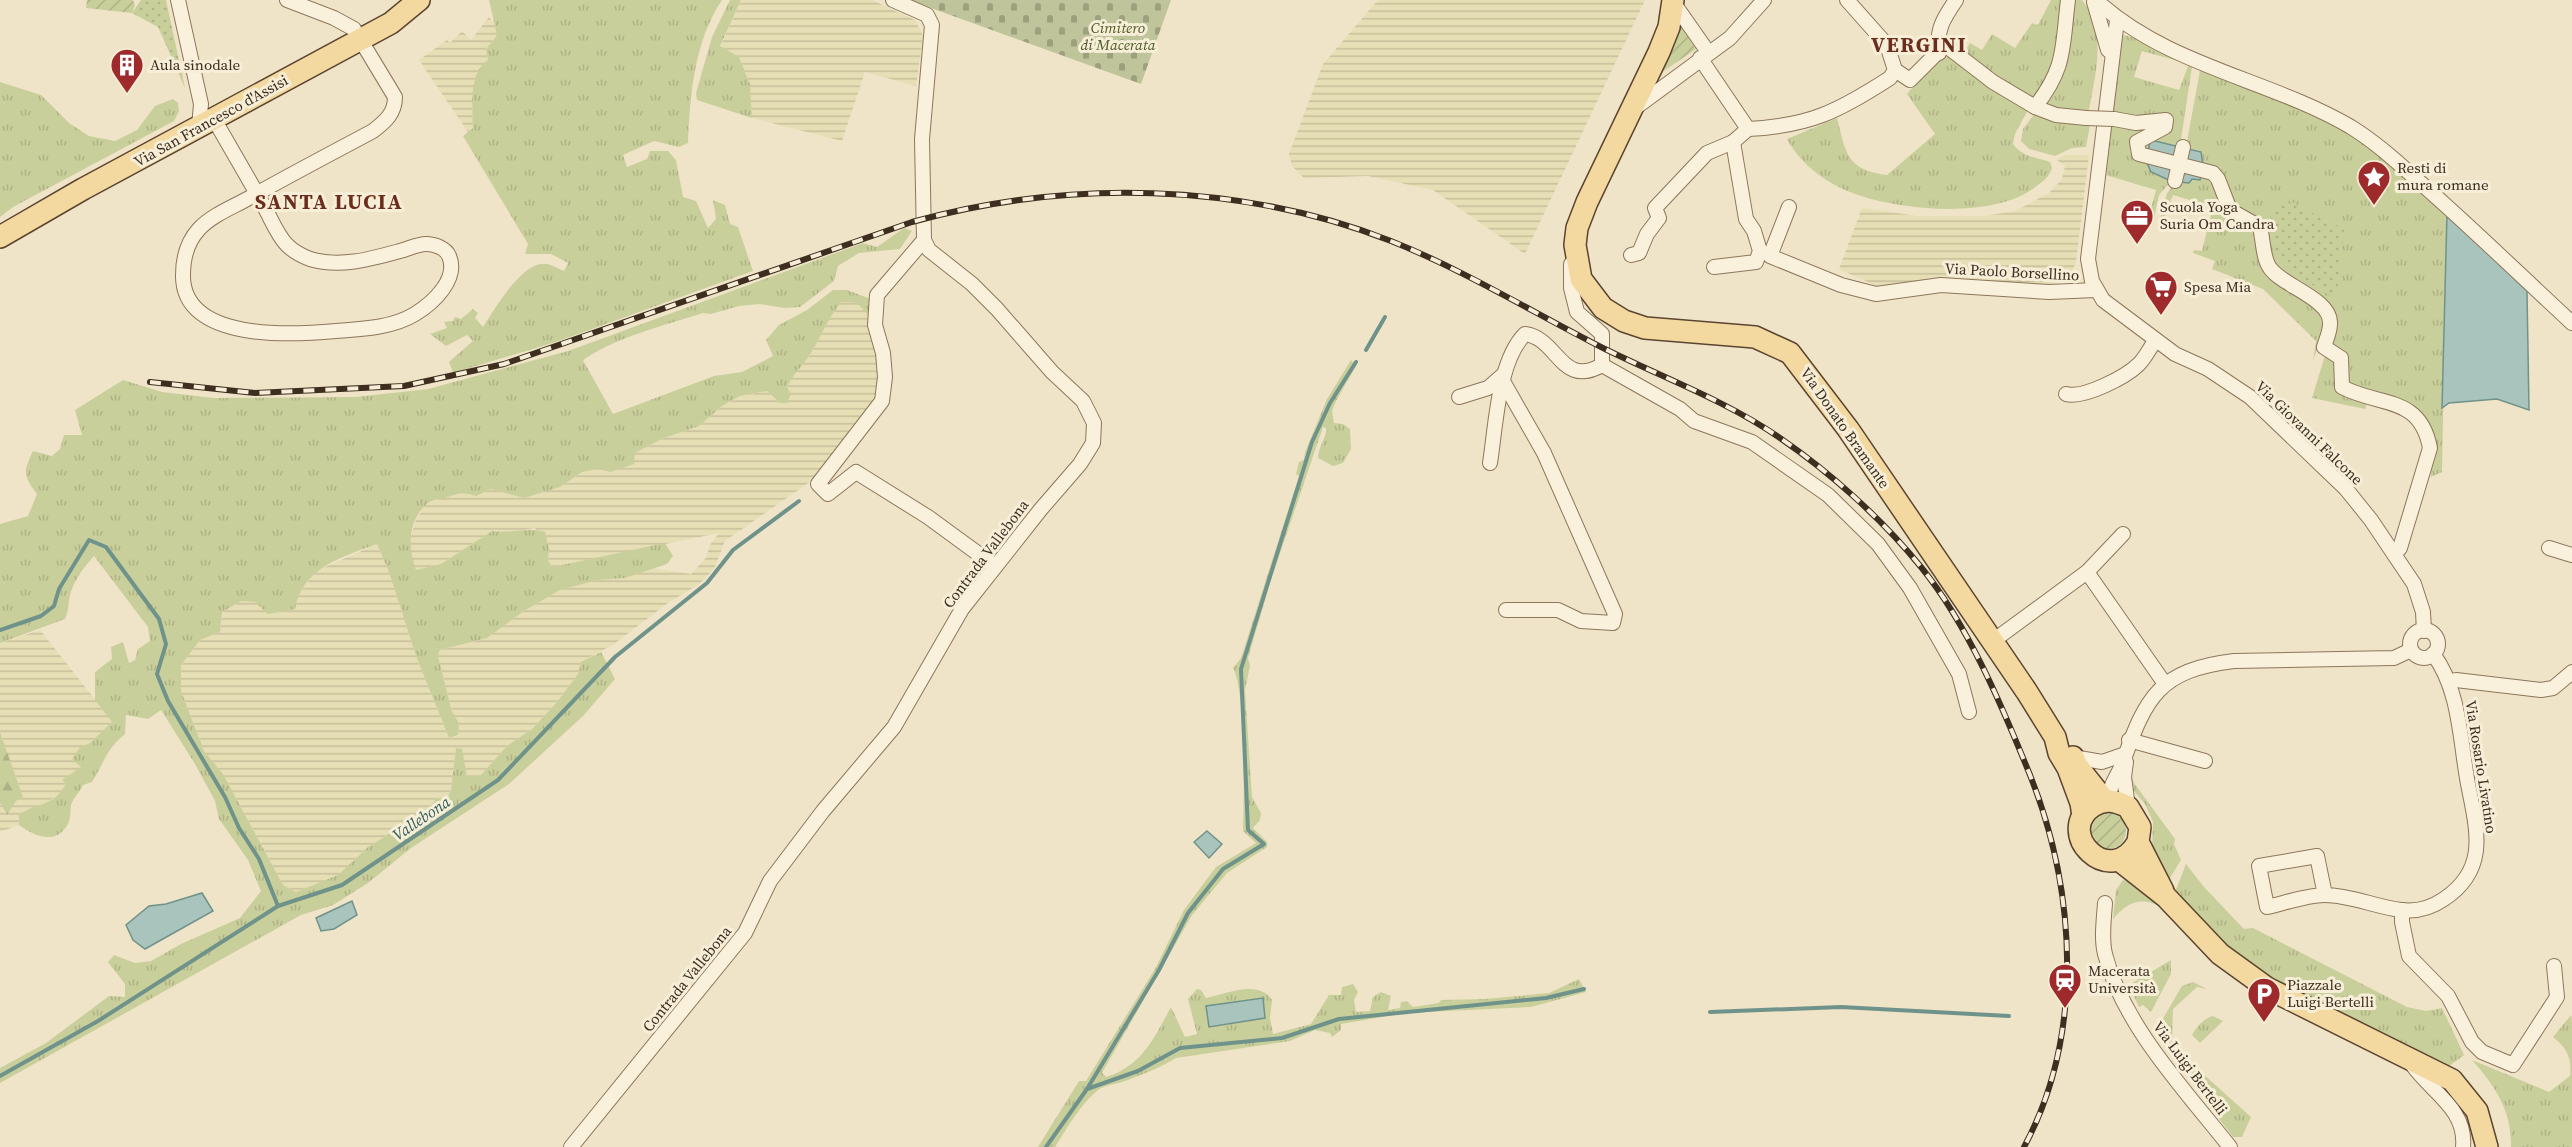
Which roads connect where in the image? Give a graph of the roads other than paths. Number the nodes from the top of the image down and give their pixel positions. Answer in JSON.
{"nodes":[{"id":1,"x":178,"y":0,"type":"edge"},
{"id":2,"x":286,"y":0,"type":"edge"},
{"id":3,"x":408,"y":0,"type":"edge"},
{"id":4,"x":419,"y":0,"type":"edge"},
{"id":5,"x":893,"y":0,"type":"edge"},
{"id":6,"x":1764,"y":0,"type":"edge"},
{"id":7,"x":1847,"y":0,"type":"edge"},
{"id":8,"x":1956,"y":0,"type":"edge"},
{"id":9,"x":2068,"y":0,"type":"edge"},
{"id":10,"x":2095,"y":0,"type":"edge"},
{"id":11,"x":1673,"y":1,"type":"edge"},
{"id":12,"x":2117,"y":20,"type":"junction"},
{"id":13,"x":361,"y":39,"type":"junction"},
{"id":14,"x":1942,"y":49,"type":"junction"},
{"id":15,"x":1704,"y":55,"type":"junction"},
{"id":16,"x":2110,"y":66,"type":"junction"},
{"id":17,"x":1895,"y":70,"type":"junction"},
{"id":18,"x":2035,"y":107,"type":"junction"},
{"id":19,"x":1630,"y":111,"type":"junction"},
{"id":20,"x":206,"y":123,"type":"junction"},
{"id":21,"x":1748,"y":129,"type":"junction"},
{"id":22,"x":1733,"y":142,"type":"junction"},
{"id":23,"x":2183,"y":147,"type":"dead end"},
{"id":24,"x":2179,"y":164,"type":"junction"},
{"id":25,"x":2175,"y":182,"type":"dead end"},
{"id":26,"x":257,"y":194,"type":"junction"},
{"id":27,"x":1789,"y":207,"type":"dead end"},
{"id":28,"x":0,"y":237,"type":"edge"},
{"id":29,"x":924,"y":240,"type":"junction"},
{"id":30,"x":1575,"y":245,"type":"junction"},
{"id":31,"x":1631,"y":255,"type":"dead end"},
{"id":32,"x":1714,"y":267,"type":"dead end"},
{"id":33,"x":2096,"y":290,"type":"junction"},
{"id":34,"x":2572,"y":323,"type":"edge"},
{"id":35,"x":2156,"y":341,"type":"junction"},
{"id":36,"x":1602,"y":365,"type":"junction"},
{"id":37,"x":1504,"y":378,"type":"junction"},
{"id":38,"x":2066,"y":394,"type":"dead end"},
{"id":39,"x":1459,"y":397,"type":"dead end"},
{"id":40,"x":1490,"y":463,"type":"dead end"},
{"id":41,"x":2123,"y":534,"type":"dead end"},
{"id":42,"x":2549,"y":549,"type":"dead end"},
{"id":43,"x":2394,"y":554,"type":"junction"},
{"id":44,"x":2572,"y":555,"type":"edge"},
{"id":45,"x":995,"y":566,"type":"junction"},
{"id":46,"x":2087,"y":572,"type":"junction"},
{"id":47,"x":1506,"y":610,"type":"dead end"},
{"id":48,"x":2424,"y":631,"type":"junction"},
{"id":49,"x":1993,"y":641,"type":"junction"},
{"id":50,"x":2411,"y":650,"type":"junction"},
{"id":51,"x":2433,"y":654,"type":"junction"},
{"id":52,"x":2572,"y":672,"type":"edge"},
{"id":53,"x":2450,"y":682,"type":"junction"},
{"id":54,"x":2165,"y":684,"type":"junction"},
{"id":55,"x":1969,"y":712,"type":"dead end"},
{"id":56,"x":2055,"y":737,"type":"junction"},
{"id":57,"x":2129,"y":740,"type":"junction"},
{"id":58,"x":2125,"y":754,"type":"junction"},
{"id":59,"x":2073,"y":757,"type":"junction"},
{"id":60,"x":2205,"y":761,"type":"dead end"},
{"id":61,"x":2114,"y":803,"type":"junction"},
{"id":62,"x":2083,"y":816,"type":"junction"},
{"id":63,"x":2138,"y":842,"type":"junction"},
{"id":64,"x":2120,"y":860,"type":"junction"},
{"id":65,"x":2325,"y":895,"type":"junction"},
{"id":66,"x":2166,"y":897,"type":"junction"},
{"id":67,"x":2105,"y":903,"type":"dead end"},
{"id":68,"x":2402,"y":910,"type":"junction"},
{"id":69,"x":2554,"y":966,"type":"dead end"},
{"id":70,"x":2406,"y":1056,"type":"junction"},
{"id":71,"x":571,"y":1147,"type":"edge"},
{"id":72,"x":2230,"y":1147,"type":"edge"},
{"id":73,"x":2463,"y":1147,"type":"edge"},
{"id":74,"x":2487,"y":1147,"type":"edge"}],
"edges":[{"from":1,"to":20,"type":"street"},
{"from":2,"to":13,"type":"street"},
{"from":3,"to":13,"type":"main road"},
{"from":4,"to":13,"type":"main road","name":"Via San Francesco d'Assisi"},
{"from":5,"to":29,"type":"street"},
{"from":6,"to":15,"type":"street"},
{"from":7,"to":17,"type":"street"},
{"from":8,"to":14,"type":"street"},
{"from":9,"to":18,"type":"street"},
{"from":10,"to":12,"type":"street"},
{"from":10,"to":16,"type":"street"},
{"from":11,"to":15,"type":"street"},
{"from":11,"to":19,"type":"main road","name":"Via Donato Bramante"},
{"from":12,"to":16,"type":"street"},
{"from":12,"to":34,"type":"street"},
{"from":13,"to":20,"type":"main road","name":"Via San Francesco d'Assisi"},
{"from":13,"to":26,"type":"street"},
{"from":14,"to":17,"type":"street"},
{"from":14,"to":18,"type":"street"},
{"from":15,"to":19,"type":"street"},
{"from":15,"to":21,"type":"street"},
{"from":16,"to":33,"type":"street"},
{"from":17,"to":21,"type":"street"},
{"from":18,"to":24,"type":"street","bridge":true},
{"from":19,"to":30,"type":"main road","name":"Via Donato Bramante"},
{"from":20,"to":26,"type":"street"},
{"from":20,"to":28,"type":"main road","name":"Via San Francesco d'Assisi"},
{"from":21,"to":22,"type":"street"},
{"from":22,"to":31,"type":"street"},
{"from":22,"to":32,"type":"street"},
{"from":23,"to":24,"type":"street"},
{"from":24,"to":25,"type":"street"},
{"from":24,"to":43,"type":"street"},
{"from":26,"to":26,"type":"street"},
{"from":27,"to":33,"type":"street","name":"Via Paolo Borsellino"},
{"from":29,"to":45,"type":"street","name":"Contrada Vallebona"},
{"from":29,"to":45,"type":"street"},
{"from":30,"to":36,"type":"street"},
{"from":30,"to":49,"type":"main road","name":"Via Donato Bramante"},
{"from":33,"to":35,"type":"street","name":"Via Giovanni Falcone"},
{"from":35,"to":38,"type":"street"},
{"from":35,"to":43,"type":"street","name":"Via Giovanni Falcone"},
{"from":36,"to":37,"type":"street"},
{"from":36,"to":55,"type":"street"},
{"from":37,"to":39,"type":"street"},
{"from":37,"to":40,"type":"street"},
{"from":37,"to":47,"type":"street"},
{"from":41,"to":46,"type":"street"},
{"from":42,"to":44,"type":"street"},
{"from":43,"to":48,"type":"street","name":"Via Giovanni Falcone"},
{"from":45,"to":71,"type":"street","name":"Contrada Vallebona"},
{"from":46,"to":49,"type":"street"},
{"from":46,"to":54,"type":"street"},
{"from":48,"to":50,"type":"street"},
{"from":48,"to":51,"type":"street"},
{"from":49,"to":56,"type":"main road","name":"Via Donato Bramante"},
{"from":50,"to":51,"type":"street"},
{"from":50,"to":54,"type":"street"},
{"from":51,"to":53,"type":"street","name":"Via Rosario Livatino"},
{"from":52,"to":53,"type":"street"},
{"from":53,"to":68,"type":"street","name":"Via Rosario Livatino"},
{"from":54,"to":57,"type":"street"},
{"from":56,"to":59,"type":"main road","name":"Via Donato Bramante"},
{"from":56,"to":62,"type":"main road","name":"Via Donato Bramante"},
{"from":57,"to":58,"type":"street"},
{"from":57,"to":60,"type":"street"},
{"from":58,"to":59,"type":"street"},
{"from":58,"to":61,"type":"street"},
{"from":58,"to":61,"type":"street"},
{"from":59,"to":61,"type":"main road","name":"Via Donato Bramante"},
{"from":61,"to":62,"type":"main road"},
{"from":61,"to":63,"type":"main road","name":"Via Donato Bramante"},
{"from":62,"to":64,"type":"main road","name":"Via Donato Bramante"},
{"from":63,"to":64,"type":"main road"},
{"from":63,"to":66,"type":"main road","name":"Via Donato Bramante"},
{"from":64,"to":66,"type":"main road","name":"Via Donato Bramante"},
{"from":65,"to":65,"type":"street","name":"Via Rosario Livatino"},
{"from":65,"to":68,"type":"street","name":"Via Rosario Livatino"},
{"from":66,"to":70,"type":"main road","name":"Via Donato Bramante"},
{"from":67,"to":72,"type":"street","name":"Via Luigi Bertelli"},
{"from":68,"to":69,"type":"street"},
{"from":70,"to":73,"type":"street"},
{"from":70,"to":74,"type":"main road","name":"Via Donato Bramante"}]}
